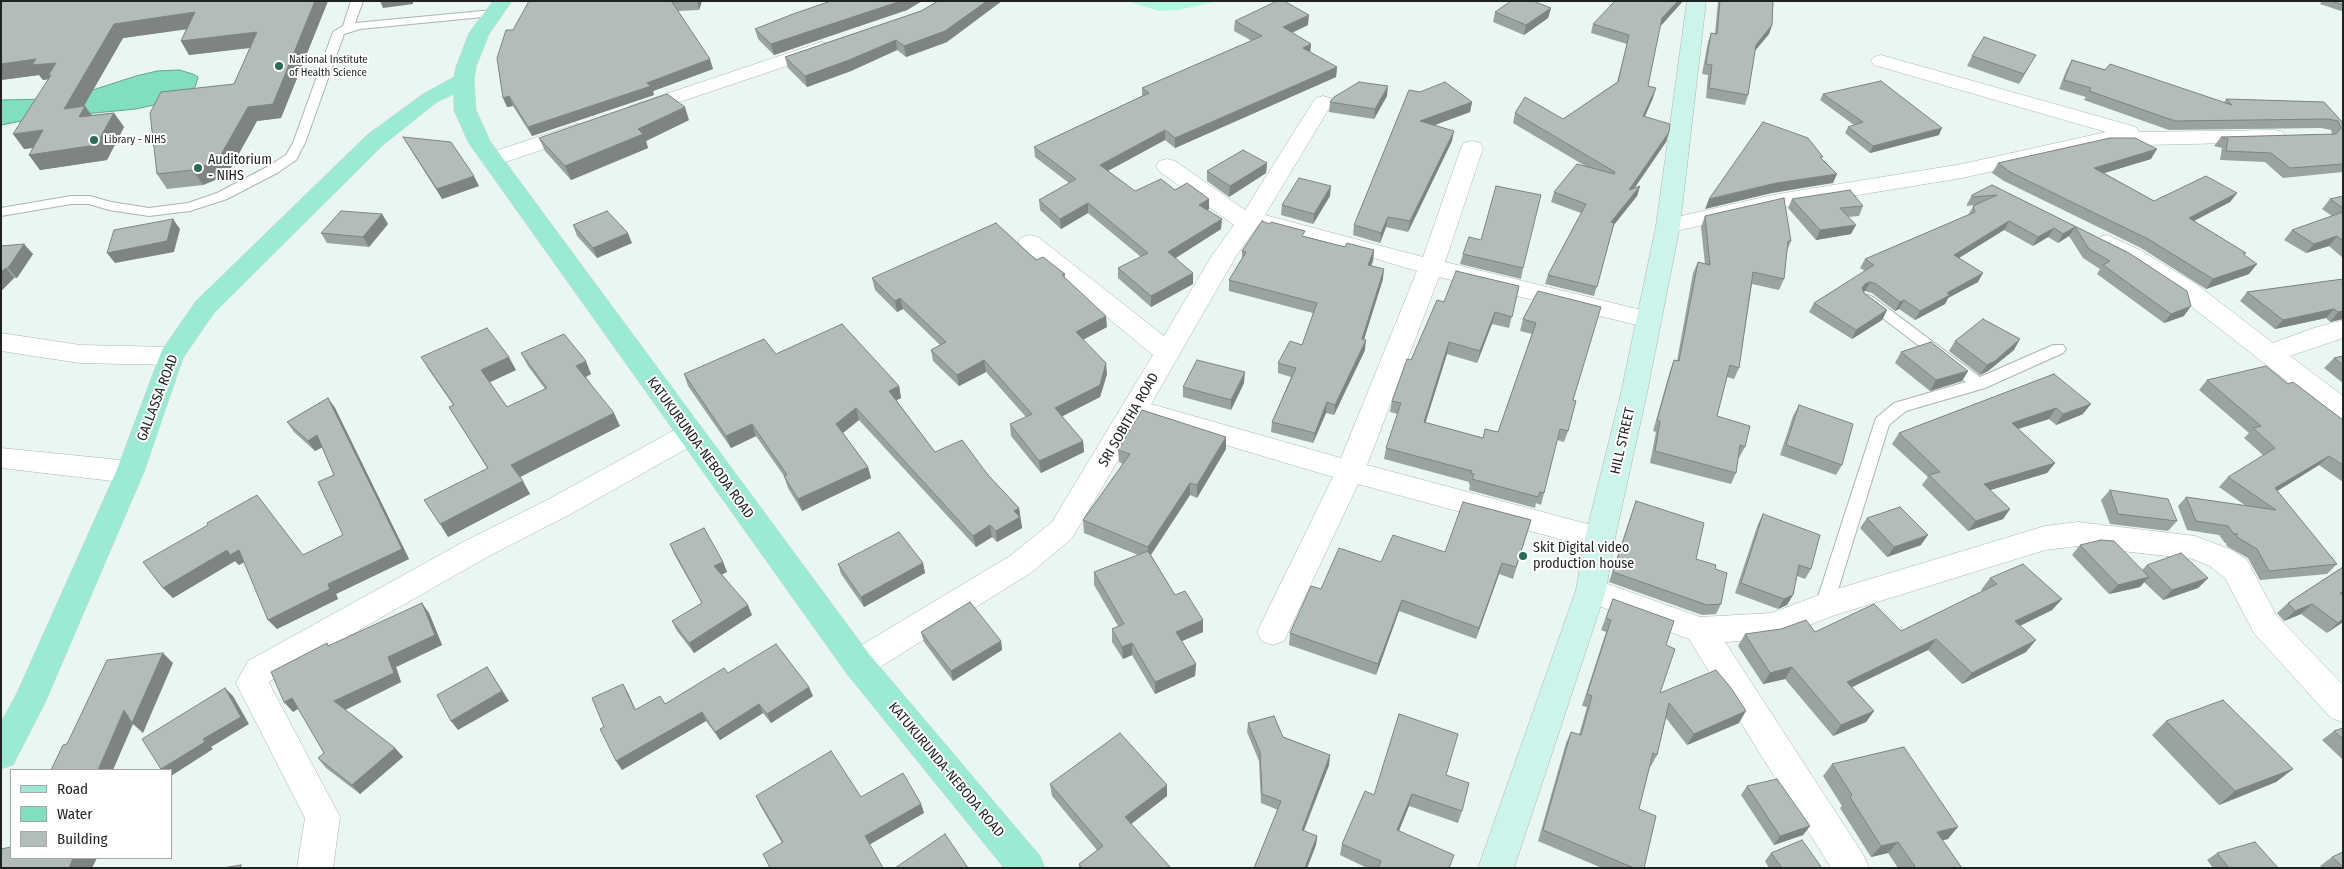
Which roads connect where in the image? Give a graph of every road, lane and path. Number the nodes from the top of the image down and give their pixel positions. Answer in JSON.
{"nodes":[{"id":1,"x":357,"y":1,"type":"edge"},
{"id":2,"x":1697,"y":1,"type":"edge"},
{"id":3,"x":498,"y":7,"type":"edge"},
{"id":4,"x":348,"y":28,"type":"junction"},
{"id":5,"x":840,"y":41,"type":"edge"},
{"id":6,"x":1882,"y":61,"type":"dead end"},
{"id":7,"x":464,"y":80,"type":"junction"},
{"id":8,"x":1323,"y":102,"type":"dead end"},
{"id":9,"x":2292,"y":136,"type":"edge"},
{"id":10,"x":2146,"y":137,"type":"junction"},
{"id":11,"x":1472,"y":148,"type":"dead end"},
{"id":12,"x":491,"y":160,"type":"junction"},
{"id":13,"x":1167,"y":166,"type":"dead end"},
{"id":14,"x":1962,"y":171,"type":"junction"},
{"id":15,"x":1992,"y":187,"type":"edge"},
{"id":16,"x":1,"y":212,"type":"edge"},
{"id":17,"x":1250,"y":220,"type":"junction"},
{"id":18,"x":1668,"y":226,"type":"junction"},
{"id":19,"x":2086,"y":232,"type":"edge"},
{"id":20,"x":1030,"y":242,"type":"dead end"},
{"id":21,"x":1431,"y":267,"type":"junction"},
{"id":22,"x":1866,"y":298,"type":"edge"},
{"id":23,"x":1648,"y":320,"type":"junction"},
{"id":24,"x":2343,"y":329,"type":"edge"},
{"id":25,"x":1,"y":342,"type":"edge"},
{"id":26,"x":2058,"y":349,"type":"dead end"},
{"id":27,"x":1168,"y":353,"type":"junction"},
{"id":28,"x":2269,"y":354,"type":"junction"},
{"id":29,"x":171,"y":356,"type":"junction"},
{"id":30,"x":1980,"y":384,"type":"junction"},
{"id":31,"x":1136,"y":409,"type":"junction"},
{"id":32,"x":2343,"y":410,"type":"edge"},
{"id":33,"x":690,"y":434,"type":"junction"},
{"id":34,"x":1,"y":458,"type":"edge"},
{"id":35,"x":1350,"y":471,"type":"junction"},
{"id":36,"x":130,"y":472,"type":"junction"},
{"id":37,"x":1600,"y":538,"type":"junction"},
{"id":38,"x":1591,"y":590,"type":"junction"},
{"id":39,"x":1824,"y":606,"type":"junction"},
{"id":40,"x":1700,"y":630,"type":"junction"},
{"id":41,"x":1273,"y":632,"type":"dead end"},
{"id":42,"x":858,"y":664,"type":"junction"},
{"id":43,"x":2343,"y":708,"type":"edge"},
{"id":44,"x":1,"y":754,"type":"edge"},
{"id":45,"x":315,"y":868,"type":"edge"},
{"id":46,"x":1027,"y":868,"type":"edge"},
{"id":47,"x":1496,"y":868,"type":"edge"},
{"id":48,"x":1851,"y":868,"type":"edge"}],
"edges":[{"from":1,"to":4,"type":"lane"},
{"from":2,"to":18,"type":"main road","name":"HILL STREET"},
{"from":3,"to":4,"type":"lane"},
{"from":3,"to":7,"type":"main road","name":"KATUKURUNDA-NEBODA ROAD"},
{"from":4,"to":16,"type":"lane"},
{"from":5,"to":12,"type":"street"},
{"from":6,"to":10,"type":"street"},
{"from":7,"to":12,"type":"main road","name":"KATUKURUNDA-NEBODA ROAD"},
{"from":7,"to":29,"type":"main road","name":"GALLASSA ROAD"},
{"from":8,"to":17,"type":"street","name":"SRI SOBITHA ROAD"},
{"from":9,"to":10,"type":"street"},
{"from":10,"to":14,"type":"street"},
{"from":11,"to":21,"type":"street"},
{"from":12,"to":33,"type":"main road","name":"KATUKURUNDA-NEBODA ROAD"},
{"from":13,"to":17,"type":"street"},
{"from":14,"to":15,"type":"street"},
{"from":14,"to":18,"type":"street"},
{"from":17,"to":21,"type":"street"},
{"from":17,"to":27,"type":"street","name":"SRI SOBITHA ROAD"},
{"from":18,"to":23,"type":"main road","name":"HILL STREET"},
{"from":19,"to":28,"type":"street"},
{"from":20,"to":27,"type":"street"},
{"from":21,"to":23,"type":"street"},
{"from":21,"to":35,"type":"street"},
{"from":22,"to":30,"type":"lane"},
{"from":23,"to":37,"type":"main road","name":"HILL STREET"},
{"from":24,"to":28,"type":"street"},
{"from":25,"to":29,"type":"street"},
{"from":26,"to":30,"type":"lane"},
{"from":27,"to":31,"type":"street","name":"SRI SOBITHA ROAD"},
{"from":28,"to":32,"type":"street"},
{"from":29,"to":36,"type":"main road","name":"GALLASSA ROAD"},
{"from":30,"to":39,"type":"lane"},
{"from":31,"to":35,"type":"street"},
{"from":31,"to":42,"type":"street","name":"SRI SOBITHA ROAD"},
{"from":33,"to":42,"type":"main road","name":"KATUKURUNDA-NEBODA ROAD"},
{"from":33,"to":45,"type":"street"},
{"from":34,"to":36,"type":"street"},
{"from":35,"to":37,"type":"street"},
{"from":35,"to":41,"type":"street"},
{"from":36,"to":44,"type":"main road","name":"GALLASSA ROAD"},
{"from":37,"to":38,"type":"main road","name":"HILL STREET"},
{"from":38,"to":40,"type":"street"},
{"from":38,"to":47,"type":"main road","name":"HILL STREET"},
{"from":39,"to":40,"type":"street"},
{"from":39,"to":43,"type":"street"},
{"from":40,"to":48,"type":"street"},
{"from":42,"to":46,"type":"main road","name":"KATUKURUNDA-NEBODA ROAD"}]}
